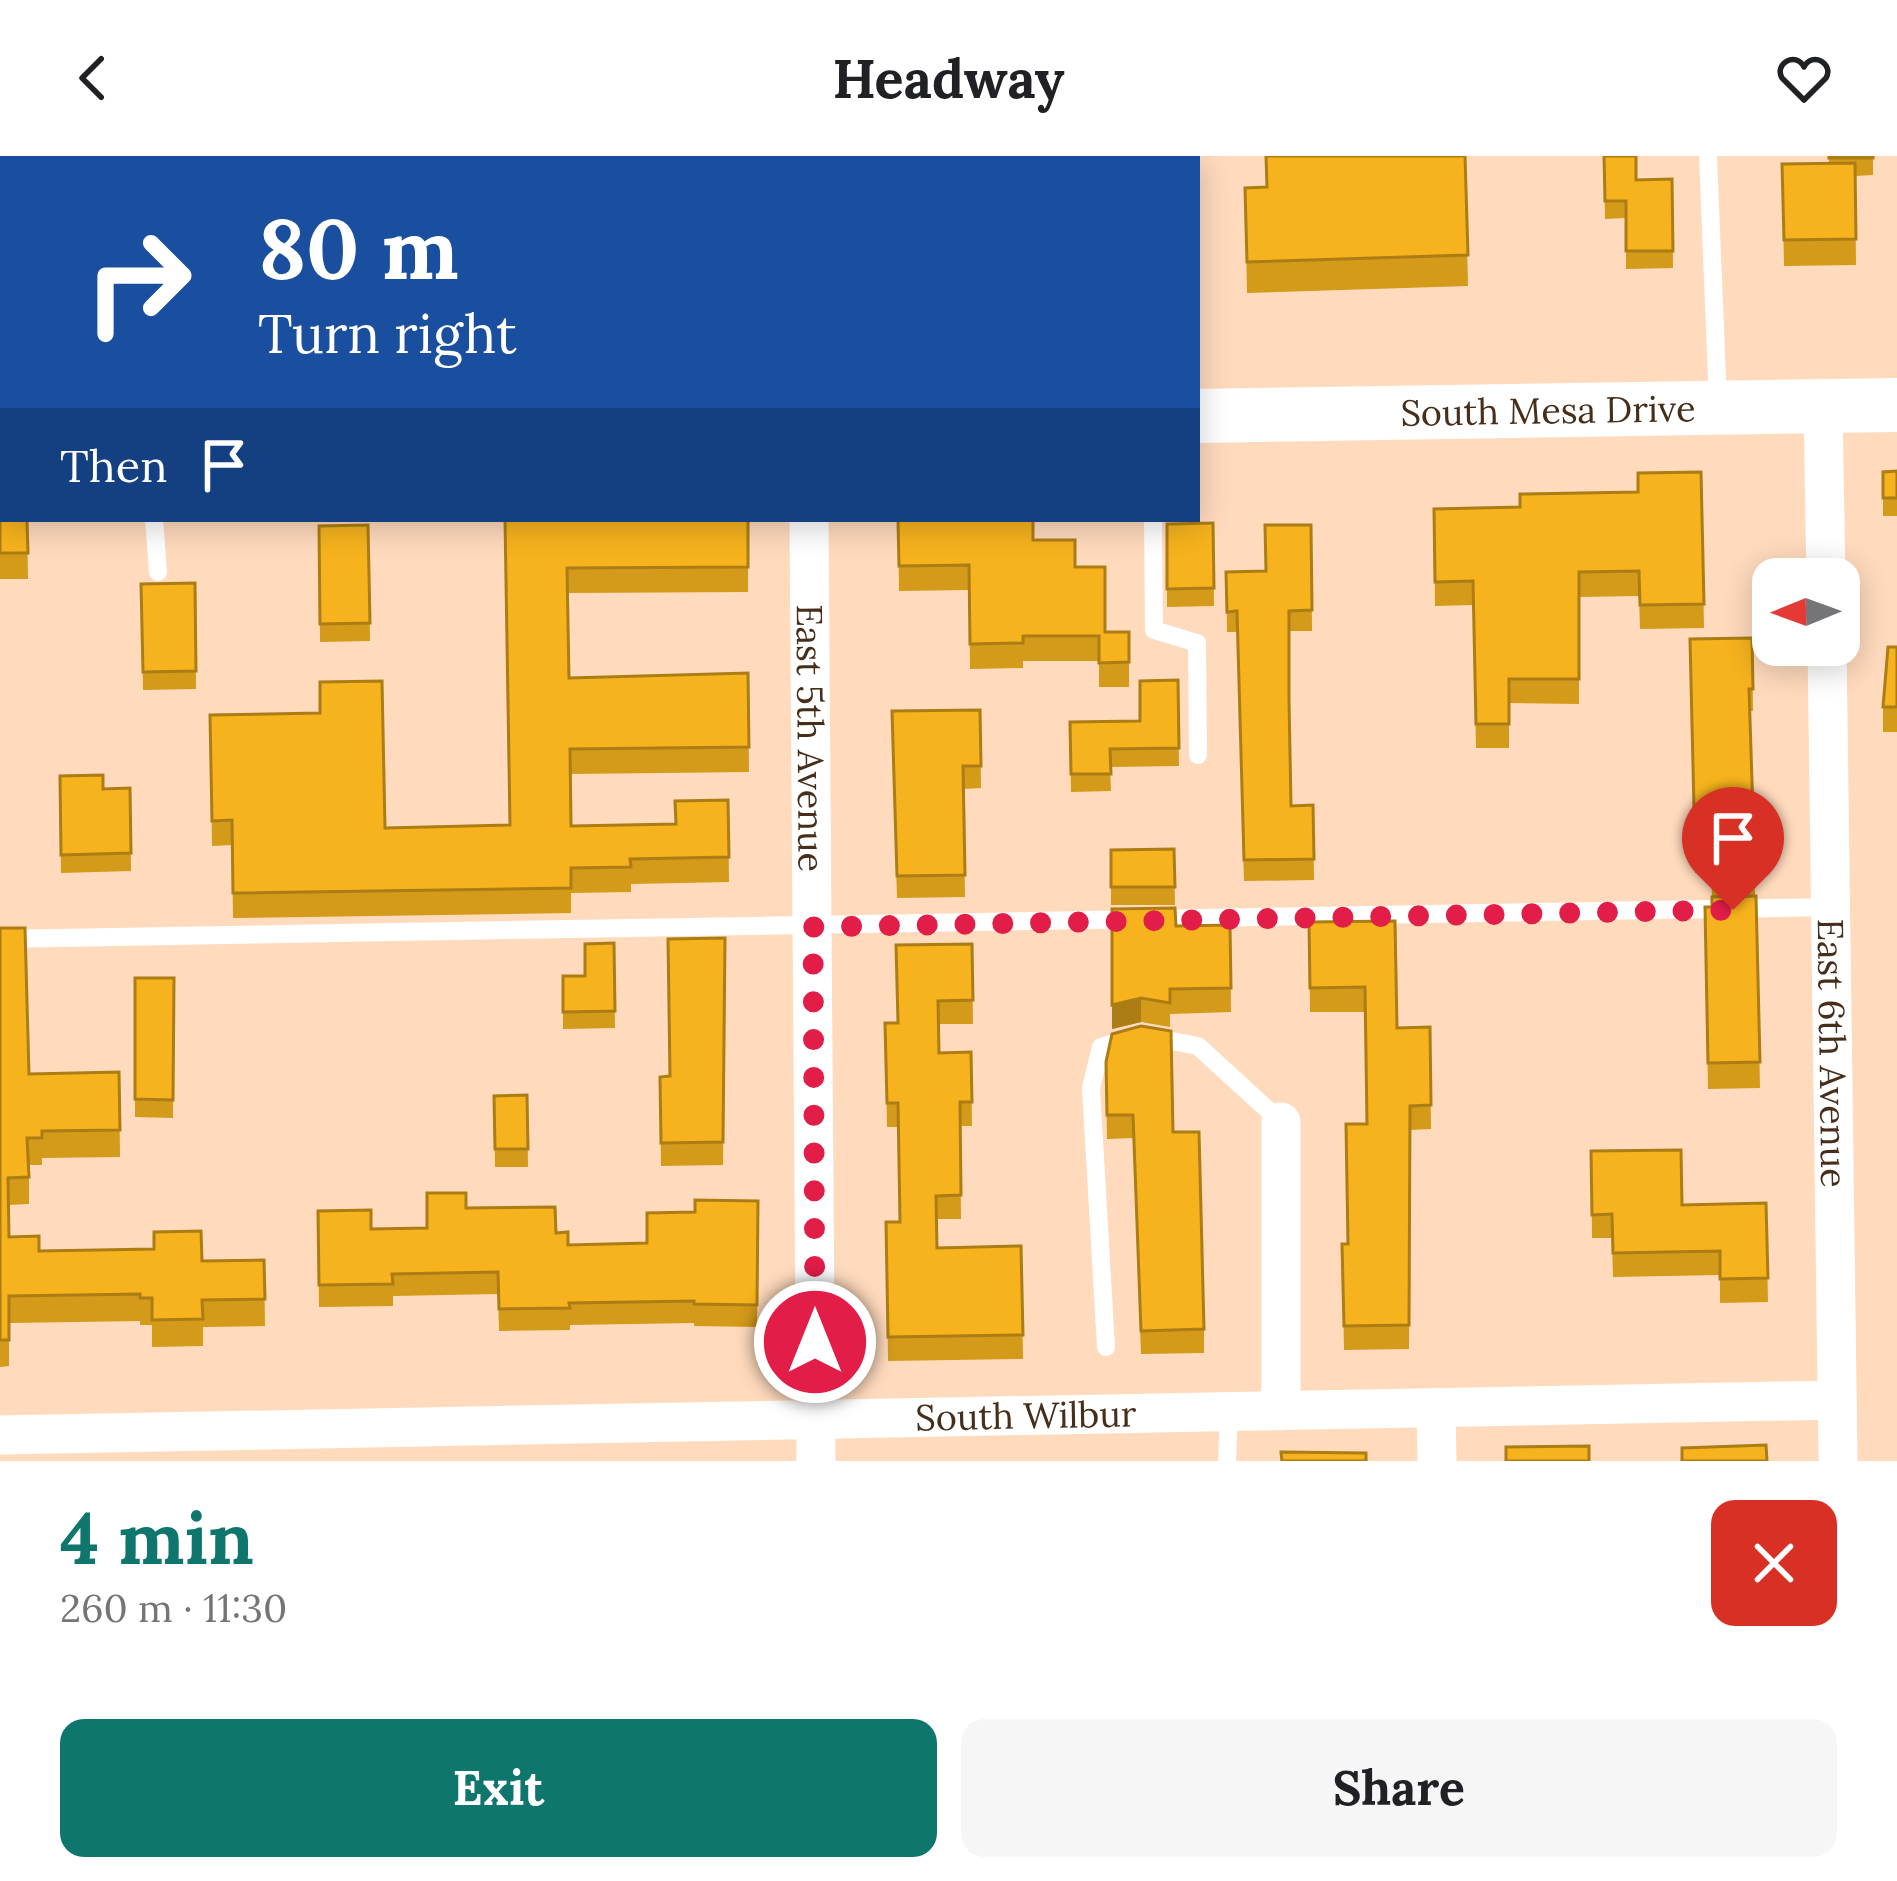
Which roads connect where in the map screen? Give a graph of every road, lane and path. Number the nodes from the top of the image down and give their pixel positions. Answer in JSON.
{"nodes":[{"id":1,"x":1708,"y":156,"type":"edge"},
{"id":2,"x":1897,"y":405,"type":"edge"},
{"id":3,"x":1823,"y":406,"type":"junction"},
{"id":4,"x":1718,"y":408,"type":"junction"},
{"id":5,"x":1200,"y":416,"type":"edge"},
{"id":6,"x":154,"y":522,"type":"edge"},
{"id":7,"x":809,"y":522,"type":"edge"},
{"id":8,"x":1153,"y":522,"type":"edge"},
{"id":9,"x":1826,"y":558,"type":"edge"},
{"id":10,"x":158,"y":572,"type":"dead end"},
{"id":11,"x":1827,"y":666,"type":"edge"},
{"id":12,"x":1198,"y":754,"type":"dead end"},
{"id":13,"x":1831,"y":907,"type":"junction"},
{"id":14,"x":813,"y":927,"type":"junction"},
{"id":15,"x":0,"y":939,"type":"edge"},
{"id":16,"x":1281,"y":1121,"type":"joint"},
{"id":17,"x":1106,"y":1347,"type":"dead end"},
{"id":18,"x":1837,"y":1400,"type":"junction"},
{"id":19,"x":1436,"y":1408,"type":"junction"},
{"id":20,"x":1281,"y":1411,"type":"junction"},
{"id":21,"x":1229,"y":1412,"type":"junction"},
{"id":22,"x":816,"y":1420,"type":"junction"},
{"id":23,"x":8,"y":1443,"type":"edge"},
{"id":24,"x":816,"y":1461,"type":"edge"},
{"id":25,"x":1227,"y":1461,"type":"edge"},
{"id":26,"x":1437,"y":1461,"type":"edge"},
{"id":27,"x":1838,"y":1461,"type":"edge"}],
"edges":[{"from":1,"to":4,"type":"lane"},
{"from":2,"to":3,"type":"main road","name":"South Mesa Drive"},
{"from":3,"to":4,"type":"main road","name":"South Mesa Drive"},
{"from":3,"to":9,"type":"street"},
{"from":4,"to":5,"type":"main road","name":"South Mesa Drive"},
{"from":6,"to":10,"type":"lane"},
{"from":7,"to":14,"type":"street","name":"East 5th Avenue"},
{"from":8,"to":12,"type":"lane"},
{"from":11,"to":13,"type":"street","name":"East 6th Avenue"},
{"from":13,"to":14,"type":"lane"},
{"from":13,"to":18,"type":"street","name":"East 6th Avenue"},
{"from":14,"to":15,"type":"lane"},
{"from":14,"to":22,"type":"street","name":"East 5th Avenue"},
{"from":16,"to":17,"type":"lane"},
{"from":16,"to":20,"type":"street"},
{"from":18,"to":19,"type":"street","name":"South Wilbur"},
{"from":18,"to":27,"type":"street","name":"East 6th Avenue"},
{"from":19,"to":20,"type":"street","name":"South Wilbur"},
{"from":19,"to":26,"type":"street"},
{"from":20,"to":21,"type":"street","name":"South Wilbur"},
{"from":21,"to":22,"type":"street","name":"South Wilbur"},
{"from":21,"to":25,"type":"lane"},
{"from":22,"to":23,"type":"street","name":"South Wilbur"},
{"from":22,"to":24,"type":"street","name":"East 5th Avenue"}]}
